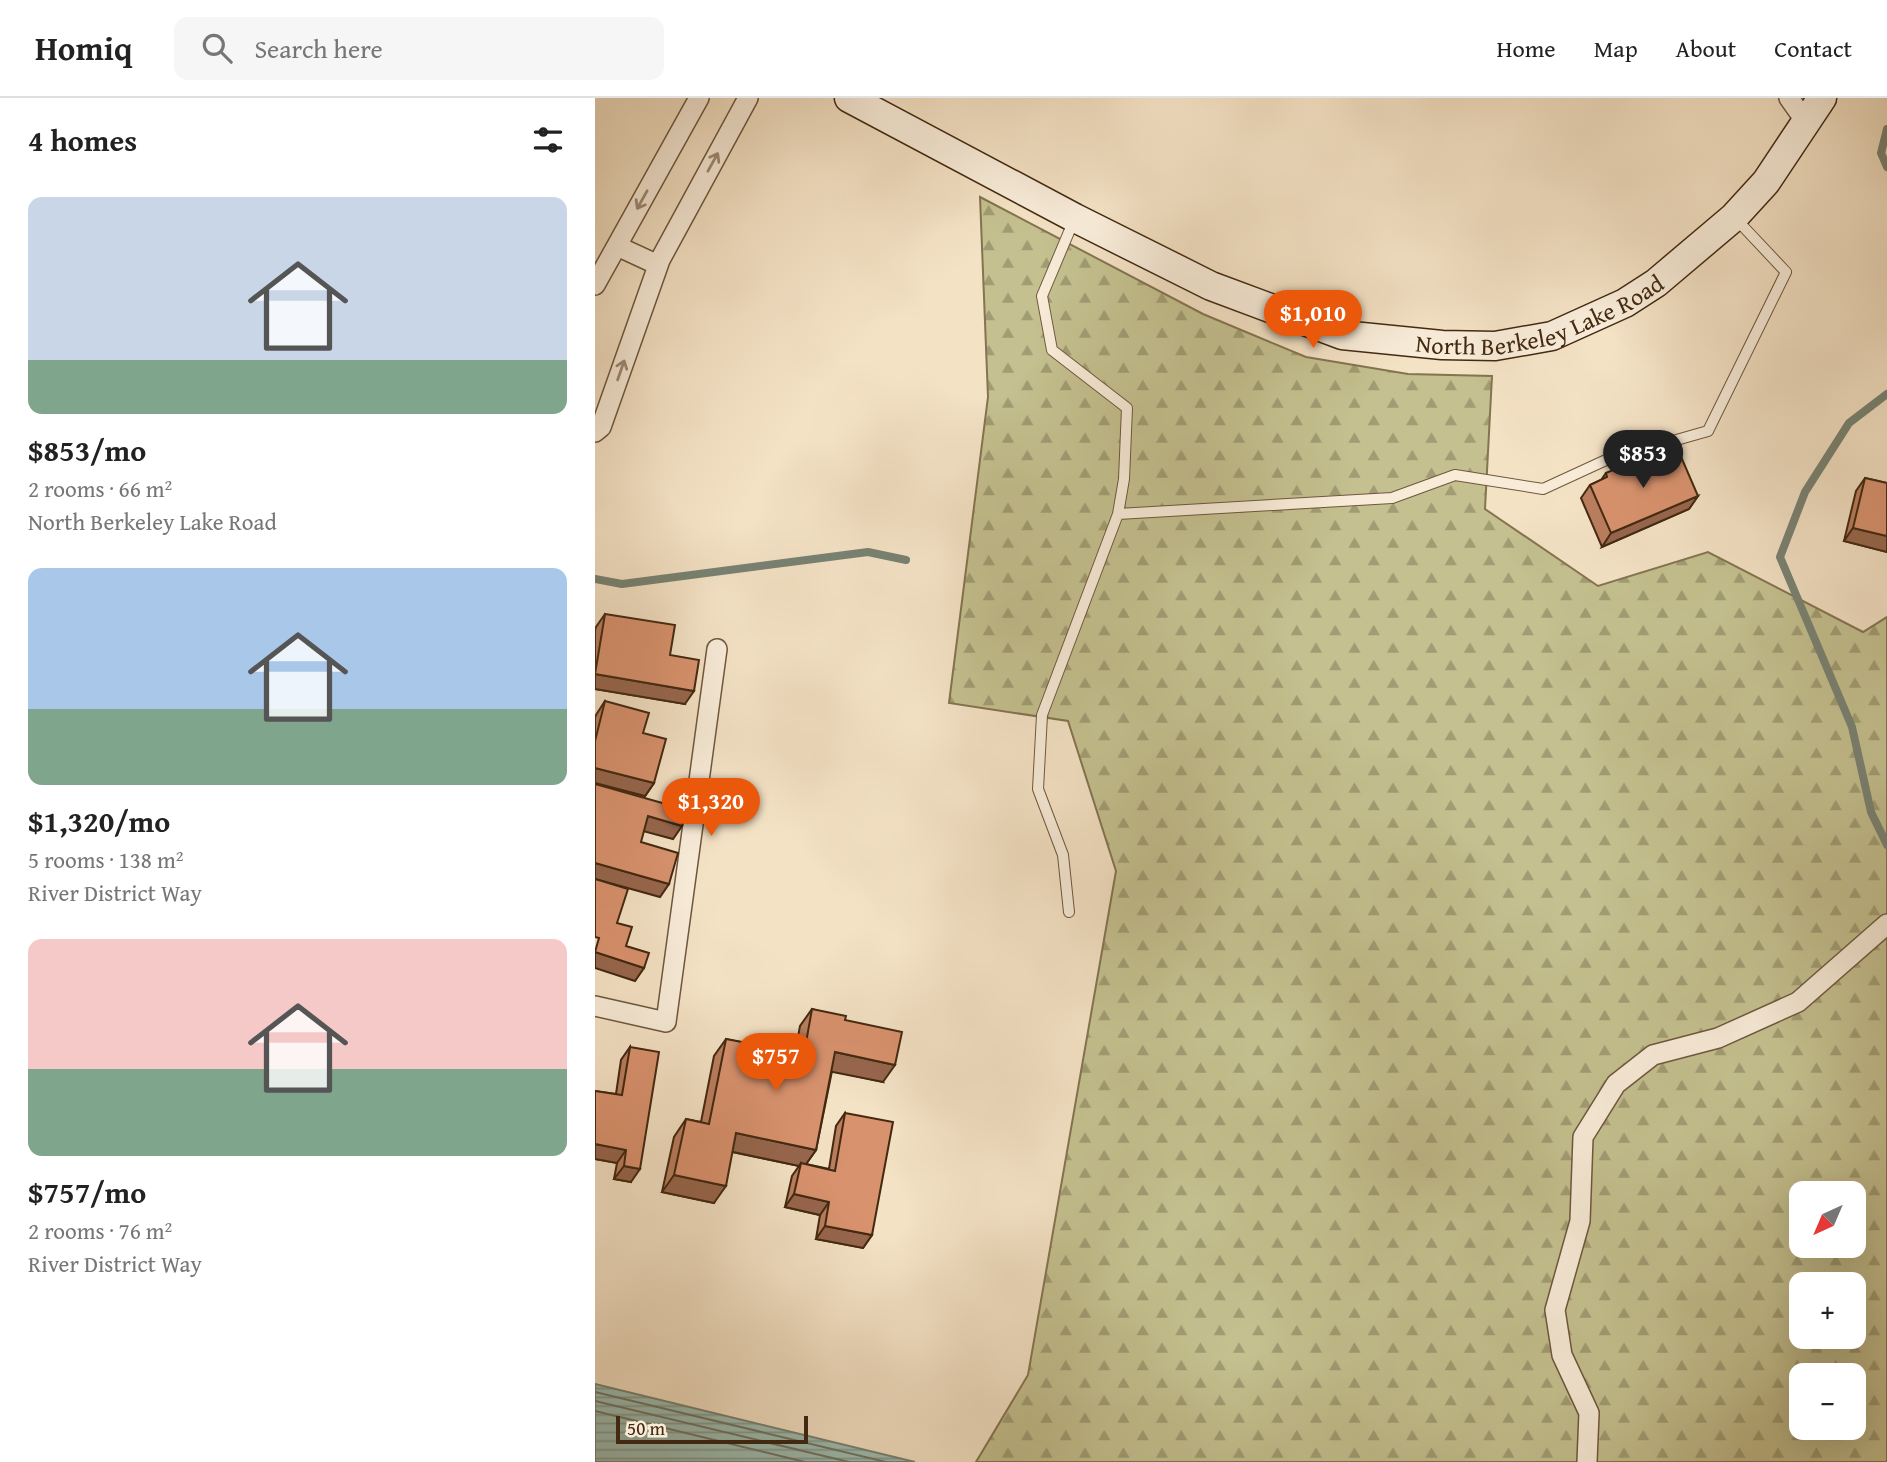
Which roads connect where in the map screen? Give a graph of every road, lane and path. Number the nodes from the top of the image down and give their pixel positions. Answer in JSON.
{"nodes":[{"id":1,"x":699,"y":98,"type":"edge"},
{"id":2,"x":748,"y":98,"type":"edge"},
{"id":3,"x":849,"y":98,"type":"edge"},
{"id":4,"x":1789,"y":98,"type":"edge"},
{"id":5,"x":1822,"y":98,"type":"edge"},
{"id":6,"x":1806,"y":122,"type":"junction"},
{"id":7,"x":1734,"y":217,"type":"junction"},
{"id":8,"x":1075,"y":218,"type":"junction"},
{"id":9,"x":617,"y":246,"type":"junction"},
{"id":10,"x":658,"y":265,"type":"junction"},
{"id":11,"x":595,"y":285,"type":"edge"},
{"id":12,"x":595,"y":432,"type":"edge"},
{"id":13,"x":1118,"y":514,"type":"junction"},
{"id":14,"x":717,"y":649,"type":"dead end"},
{"id":15,"x":1069,"y":912,"type":"dead end"},
{"id":16,"x":1887,"y":924,"type":"edge"},
{"id":17,"x":595,"y":1006,"type":"edge"},
{"id":18,"x":1587,"y":1462,"type":"edge"}],
"edges":[{"from":1,"to":9,"type":"street","one_way":true},
{"from":10,"to":2,"type":"street","one_way":true},
{"from":3,"to":8,"type":"street","name":"North Berkeley Lake Road"},
{"from":4,"to":6,"type":"street"},
{"from":5,"to":6,"type":"street","name":"North Berkeley Lake Road"},
{"from":6,"to":7,"type":"street","name":"North Berkeley Lake Road"},
{"from":7,"to":8,"type":"street","name":"North Berkeley Lake Road"},
{"from":7,"to":13,"type":"lane"},
{"from":8,"to":13,"type":"lane"},
{"from":9,"to":10,"type":"street"},
{"from":9,"to":11,"type":"street"},
{"from":12,"to":10,"type":"street","one_way":true},
{"from":13,"to":15,"type":"lane"},
{"from":14,"to":17,"type":"street"},
{"from":16,"to":18,"type":"street"}]}
